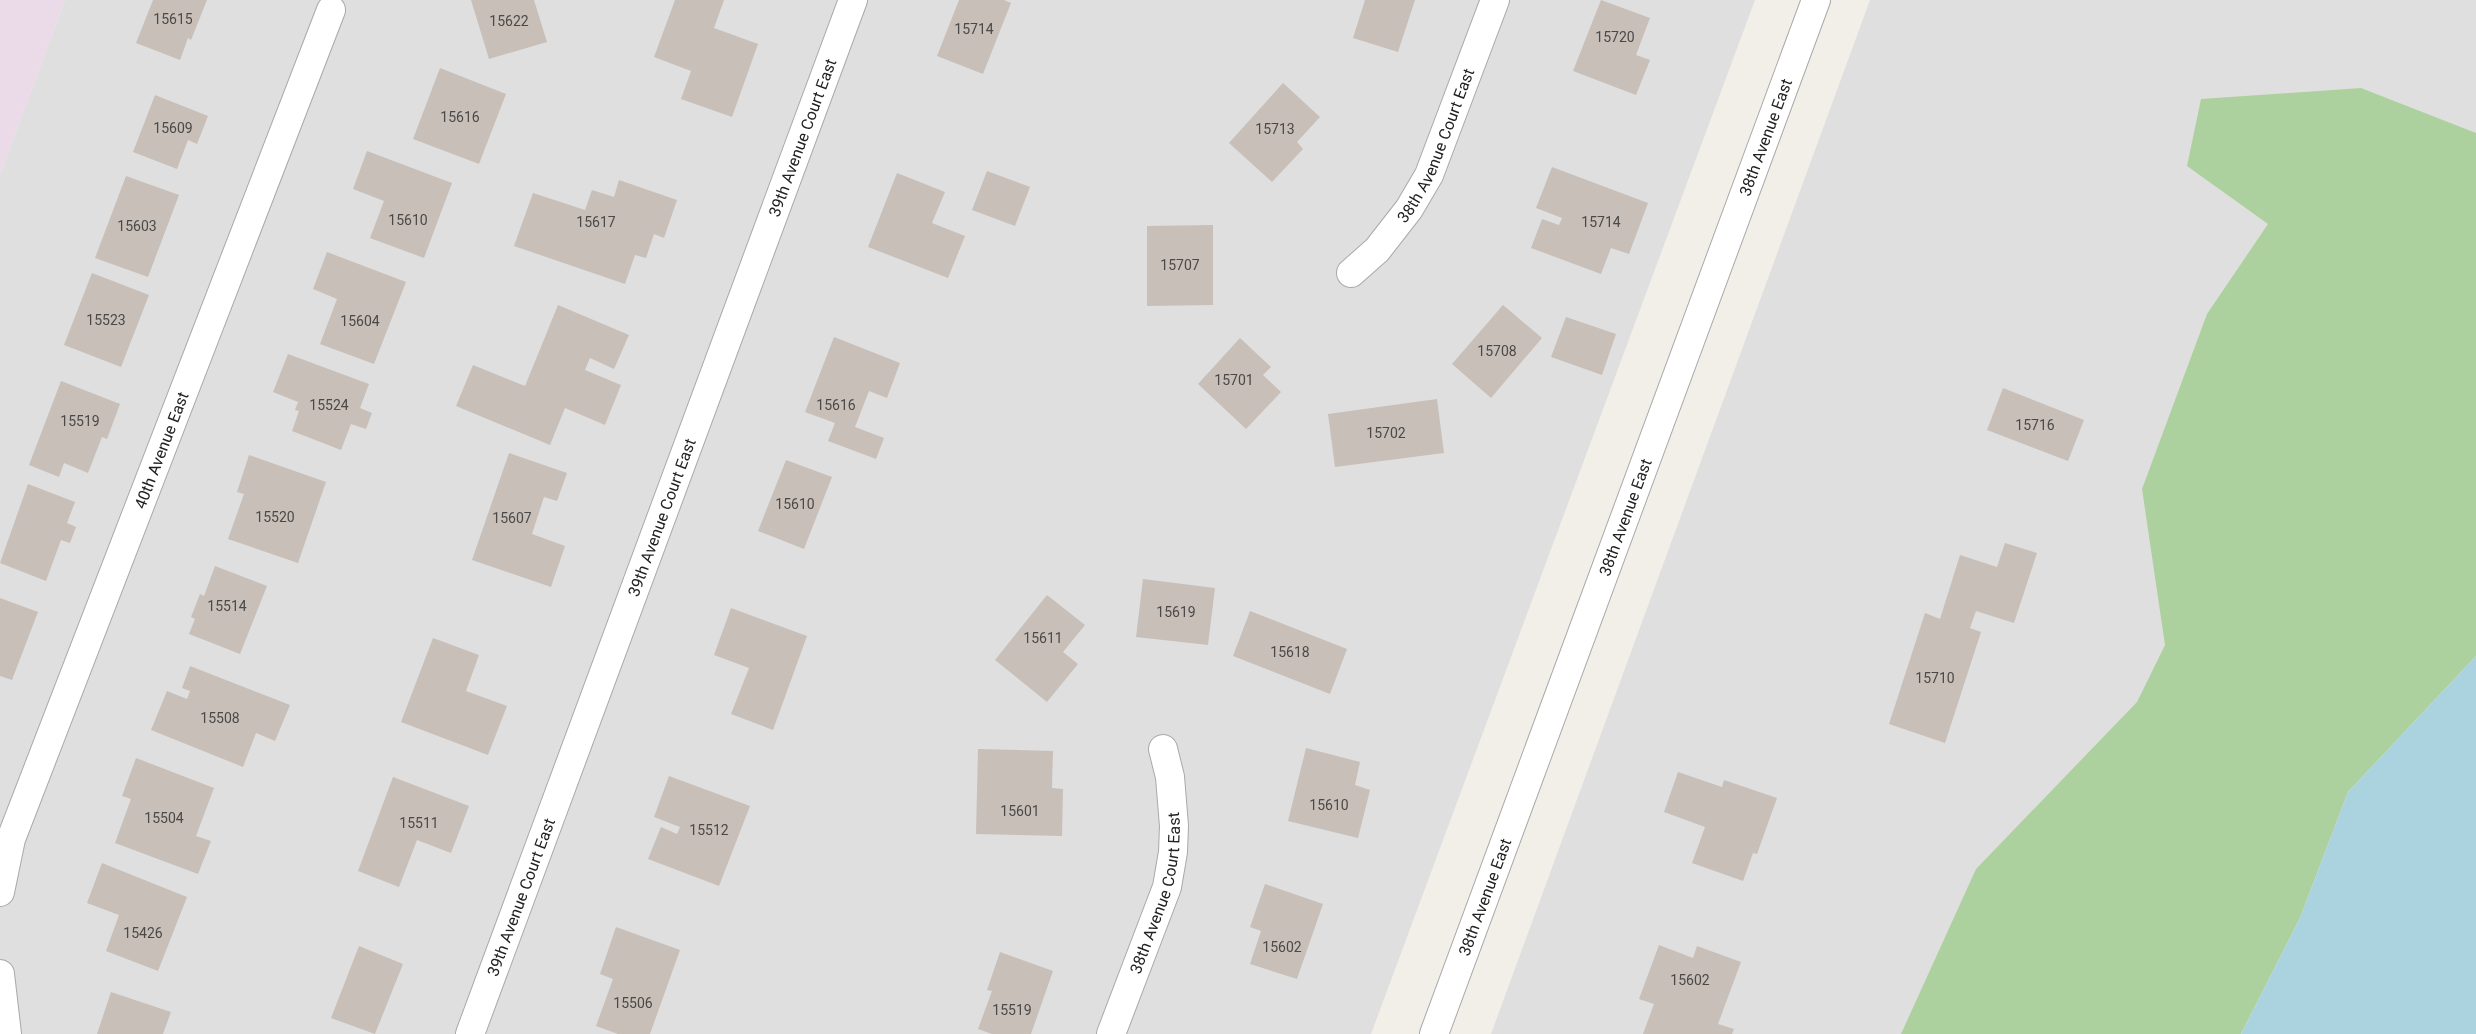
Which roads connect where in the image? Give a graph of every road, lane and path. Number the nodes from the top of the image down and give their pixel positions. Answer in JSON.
{"nodes":[{"id":1,"x":852,"y":0,"type":"edge"},
{"id":2,"x":1495,"y":0,"type":"edge"},
{"id":3,"x":1816,"y":0,"type":"edge"},
{"id":4,"x":331,"y":10,"type":"dead end"},
{"id":5,"x":1351,"y":273,"type":"dead end"},
{"id":6,"x":1164,"y":749,"type":"dead end"},
{"id":7,"x":0,"y":892,"type":"edge"},
{"id":8,"x":0,"y":974,"type":"edge"},
{"id":9,"x":7,"y":1034,"type":"edge"},
{"id":10,"x":470,"y":1034,"type":"edge"},
{"id":11,"x":1111,"y":1034,"type":"edge"},
{"id":12,"x":1434,"y":1034,"type":"edge"}],
"edges":[{"from":1,"to":10,"type":"street","name":"39th Avenue Court East"},
{"from":2,"to":5,"type":"street","name":"38th Avenue Court East"},
{"from":3,"to":12,"type":"street","name":"38th Avenue East"},
{"from":4,"to":7,"type":"street","name":"40th Avenue East"},
{"from":6,"to":11,"type":"street","name":"38th Avenue Court East"},
{"from":8,"to":9,"type":"street"}]}
